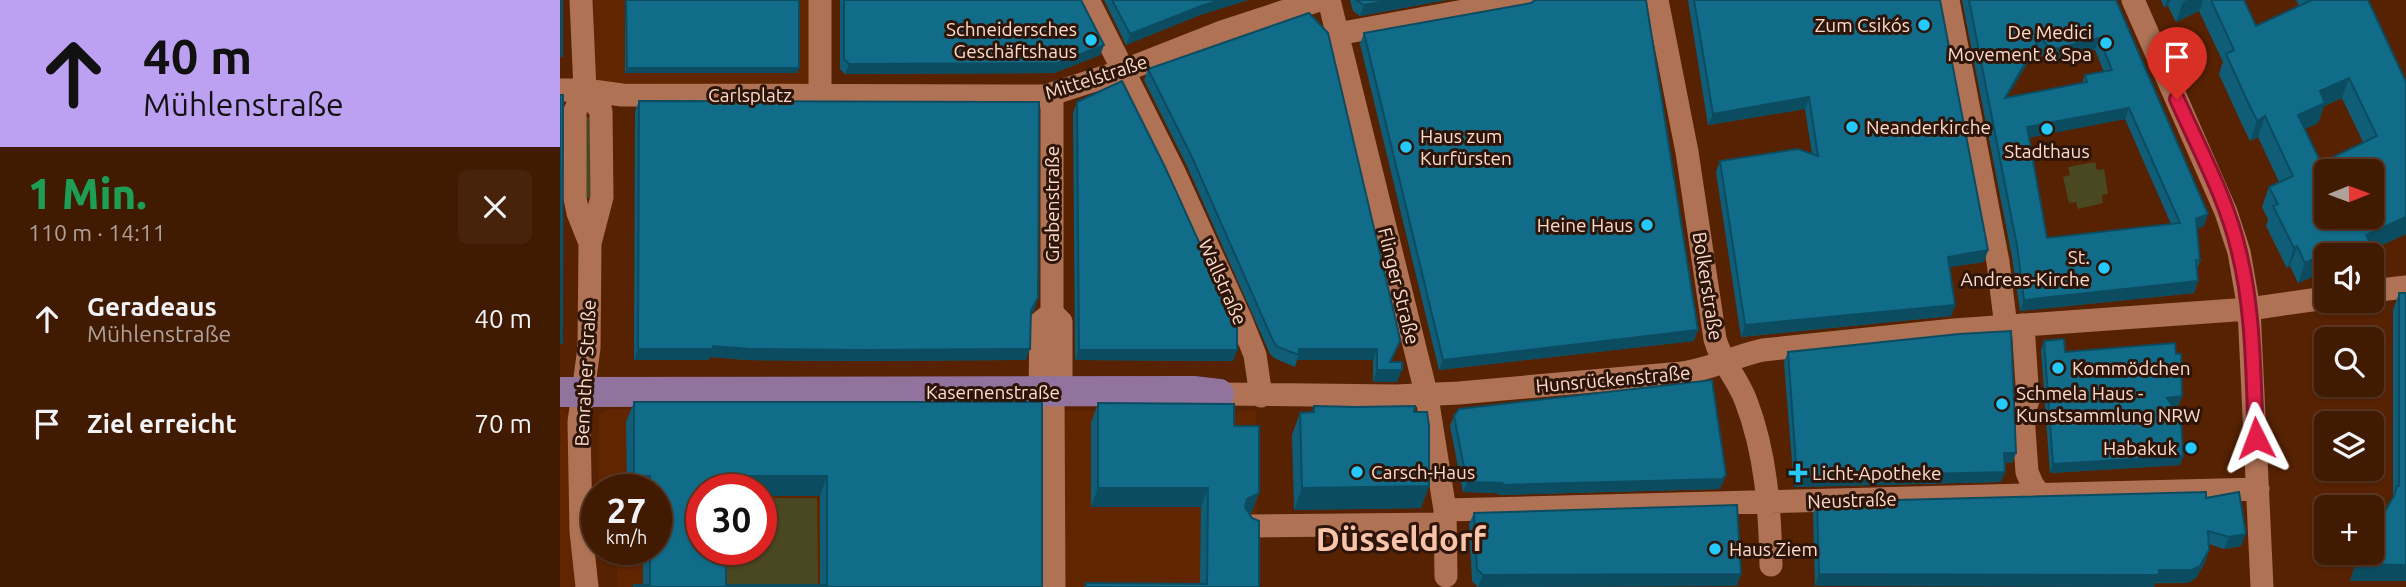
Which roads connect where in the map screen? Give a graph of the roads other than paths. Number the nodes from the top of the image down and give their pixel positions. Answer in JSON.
{"nodes":[{"id":1,"x":581,"y":0,"type":"edge"},
{"id":2,"x":820,"y":0,"type":"edge"},
{"id":3,"x":1088,"y":0,"type":"edge"},
{"id":4,"x":1319,"y":0,"type":"edge"},
{"id":5,"x":1329,"y":0,"type":"edge"},
{"id":6,"x":1525,"y":0,"type":"edge"},
{"id":7,"x":1657,"y":0,"type":"edge"},
{"id":8,"x":1948,"y":0,"type":"edge"},
{"id":9,"x":2133,"y":0,"type":"edge"},
{"id":10,"x":1337,"y":34,"type":"junction"},
{"id":11,"x":1123,"y":71,"type":"junction"},
{"id":12,"x":560,"y":90,"type":"edge"},
{"id":13,"x":585,"y":90,"type":"junction"},
{"id":14,"x":1052,"y":95,"type":"junction"},
{"id":15,"x":820,"y":96,"type":"junction"},
{"id":16,"x":2406,"y":287,"type":"edge"},
{"id":17,"x":2384,"y":290,"type":"edge"},
{"id":18,"x":2314,"y":300,"type":"edge"},
{"id":19,"x":2249,"y":309,"type":"junction"},
{"id":20,"x":2014,"y":326,"type":"junction"},
{"id":21,"x":1724,"y":362,"type":"junction"},
{"id":22,"x":571,"y":392,"type":"edge"},
{"id":23,"x":1051,"y":392,"type":"junction"},
{"id":24,"x":1219,"y":394,"type":"joint"},
{"id":25,"x":1426,"y":394,"type":"junction"},
{"id":26,"x":1261,"y":396,"type":"junction"},
{"id":27,"x":2258,"y":489,"type":"junction"},
{"id":28,"x":2040,"y":495,"type":"junction"},
{"id":29,"x":1769,"y":503,"type":"junction"},
{"id":30,"x":1445,"y":517,"type":"junction"},
{"id":31,"x":1270,"y":525,"type":"dead end"},
{"id":32,"x":1771,"y":565,"type":"dead end"},
{"id":33,"x":1446,"y":576,"type":"dead end"},
{"id":34,"x":587,"y":587,"type":"edge"},
{"id":35,"x":1054,"y":587,"type":"edge"},
{"id":36,"x":2262,"y":587,"type":"edge"}],
"edges":[{"from":1,"to":13,"type":"street","name":"Benrather Straße"},
{"from":2,"to":15,"type":"street","name":"Carlsplatz"},
{"from":3,"to":11,"type":"street","name":"Wallstraße"},
{"from":4,"to":11,"type":"street","name":"Mittelstraße"},
{"from":5,"to":10,"type":"street","name":"Flinger Straße"},
{"from":6,"to":10,"type":"street"},
{"from":7,"to":21,"type":"street","name":"Bolkerstraße"},
{"from":8,"to":20,"type":"street"},
{"from":9,"to":19,"type":"street"},
{"from":10,"to":25,"type":"street","name":"Flinger Straße"},
{"from":11,"to":14,"type":"street","name":"Mittelstraße"},
{"from":11,"to":26,"type":"street","name":"Wallstraße"},
{"from":12,"to":13,"type":"street","name":"Carlsplatz"},
{"from":13,"to":15,"type":"street","name":"Carlsplatz"},
{"from":13,"to":22,"type":"street","name":"Benrather Straße"},
{"from":14,"to":15,"type":"street","name":"Mittelstraße"},
{"from":14,"to":23,"type":"street","name":"Grabenstraße"},
{"from":16,"to":17,"type":"street"},
{"from":18,"to":19,"type":"street","name":"Hunsrückenstraße"},
{"from":19,"to":20,"type":"street","name":"Hunsrückenstraße"},
{"from":19,"to":27,"type":"street"},
{"from":20,"to":21,"type":"street","name":"Hunsrückenstraße"},
{"from":20,"to":28,"type":"street"},
{"from":21,"to":25,"type":"street","name":"Hunsrückenstraße"},
{"from":21,"to":29,"type":"street","name":"Bolkerstraße"},
{"from":22,"to":23,"type":"main road","name":"Kasernenstraße"},
{"from":22,"to":34,"type":"street","name":"Benrather Straße"},
{"from":23,"to":24,"type":"main road","name":"Kasernenstraße"},
{"from":23,"to":35,"type":"street","name":"Grabenstraße"},
{"from":24,"to":26,"type":"street","name":"Kasernenstraße"},
{"from":25,"to":26,"type":"street","name":"Kasernenstraße"},
{"from":25,"to":30,"type":"street","name":"Flinger Straße"},
{"from":27,"to":28,"type":"street","name":"Neustraße"},
{"from":27,"to":36,"type":"street"},
{"from":28,"to":29,"type":"street","name":"Neustraße"},
{"from":29,"to":30,"type":"street","name":"Neustraße"},
{"from":29,"to":32,"type":"street","name":"Bolkerstraße"},
{"from":30,"to":31,"type":"street","name":"Neustraße"},
{"from":30,"to":33,"type":"street","name":"Flinger Straße"}]}
